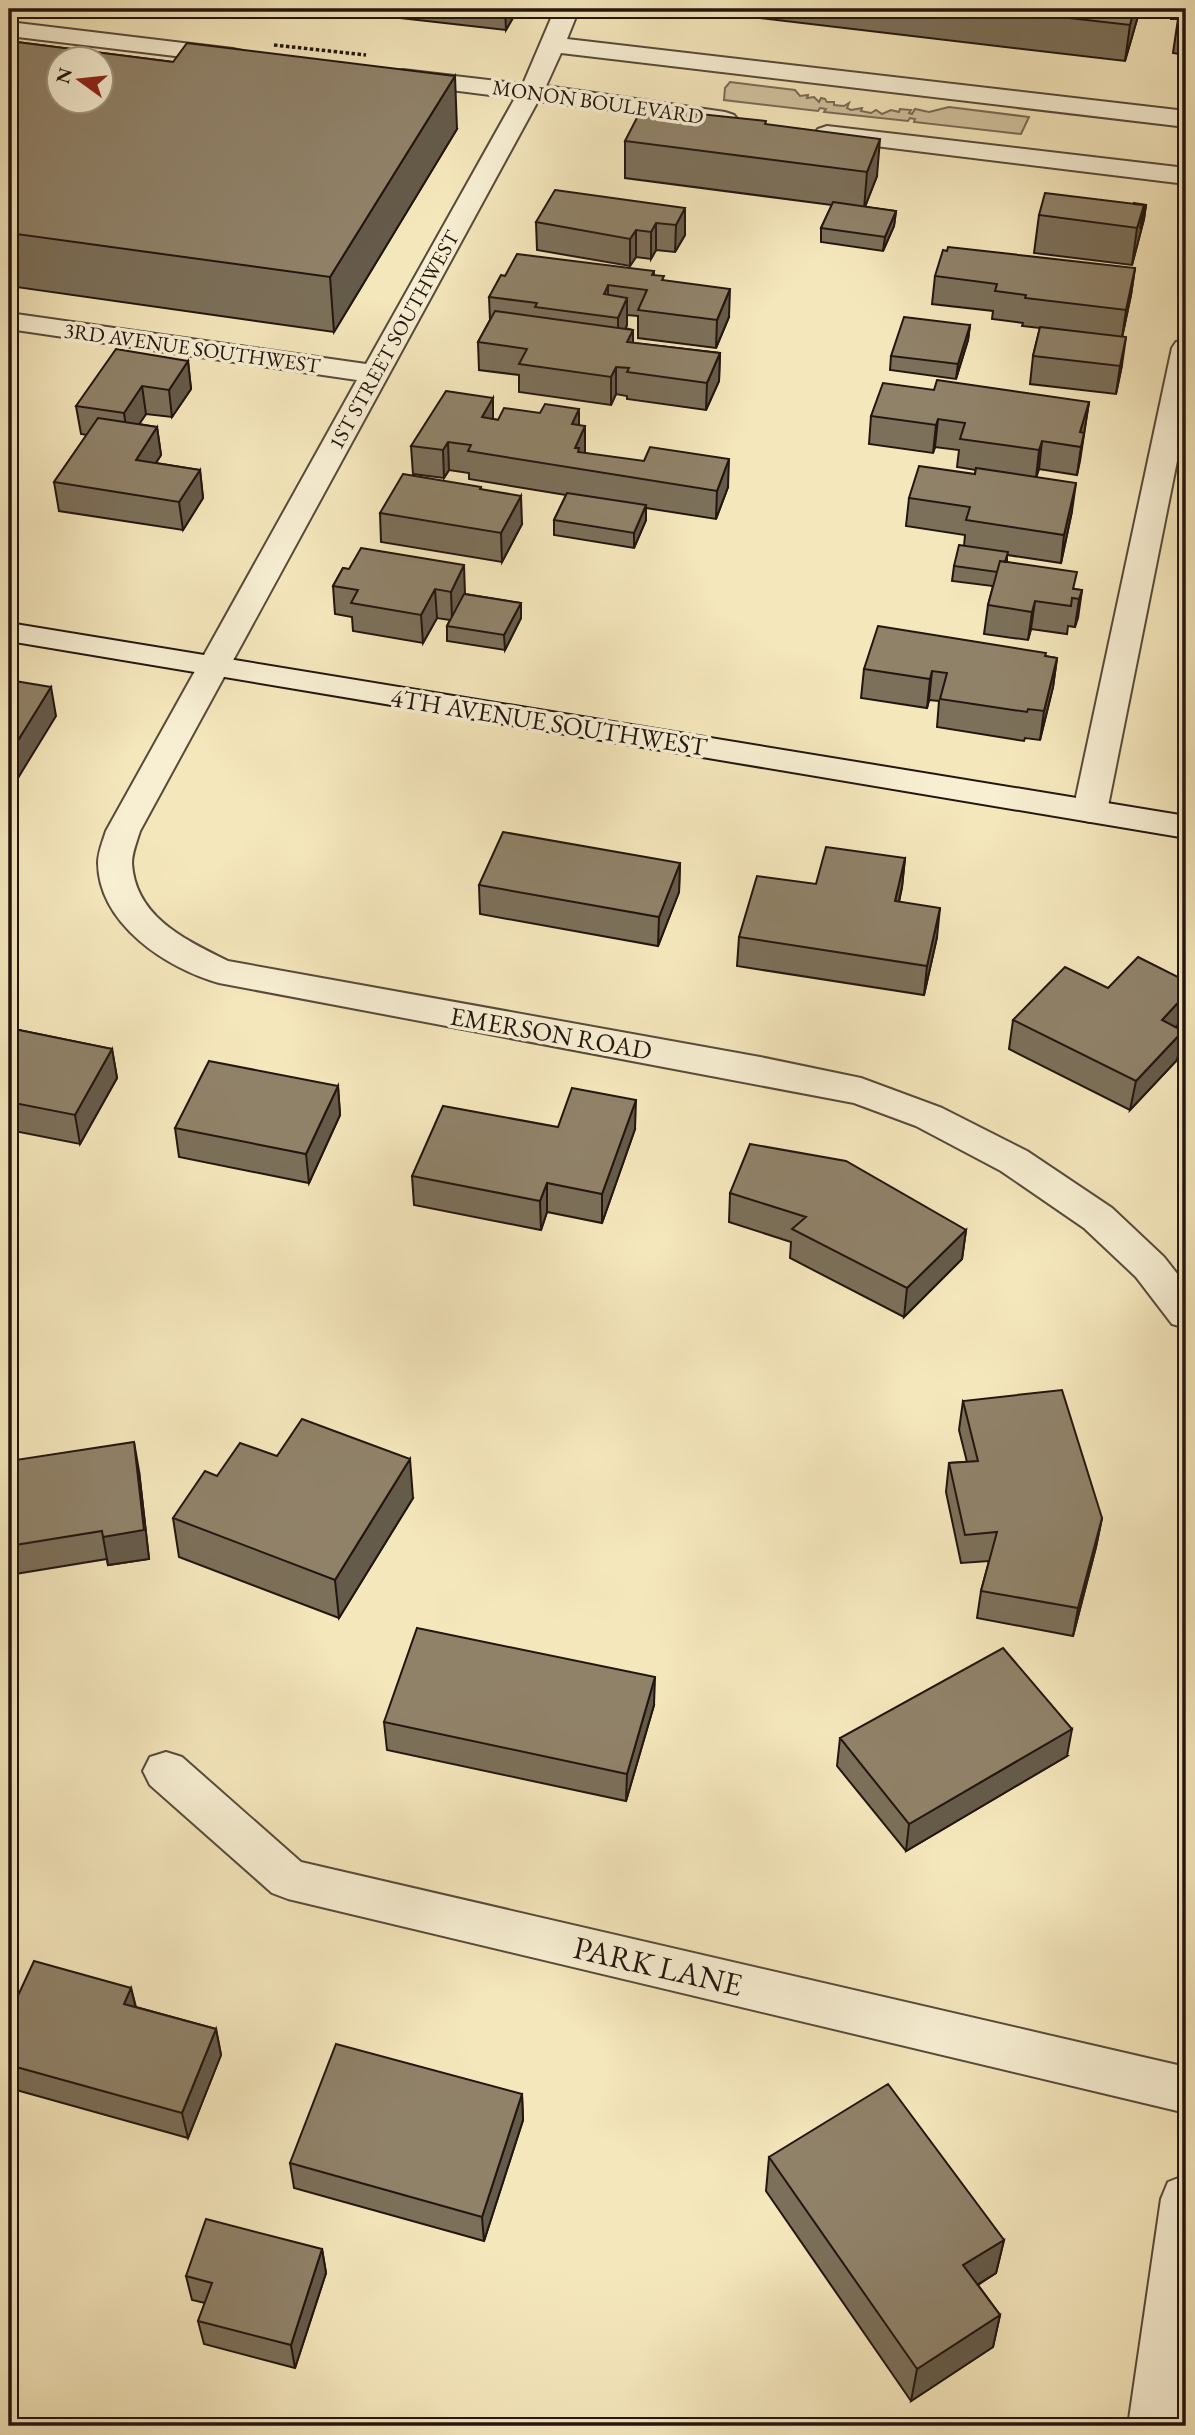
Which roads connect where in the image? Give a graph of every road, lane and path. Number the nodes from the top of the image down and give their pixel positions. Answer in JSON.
{"nodes":[{"id":1,"x":568,"y":9,"type":"edge"},
{"id":2,"x":9,"y":29,"type":"edge"},
{"id":3,"x":552,"y":46,"type":"junction"},
{"id":4,"x":255,"y":59,"type":"edge"},
{"id":5,"x":377,"y":74,"type":"edge"},
{"id":6,"x":530,"y":92,"type":"junction"},
{"id":7,"x":1186,"y":119,"type":"edge"},
{"id":8,"x":753,"y":124,"type":"edge"},
{"id":9,"x":803,"y":131,"type":"edge"},
{"id":10,"x":1186,"y":176,"type":"edge"},
{"id":11,"x":9,"y":321,"type":"edge"},
{"id":12,"x":1186,"y":348,"type":"edge"},
{"id":13,"x":374,"y":374,"type":"junction"},
{"id":14,"x":9,"y":632,"type":"edge"},
{"id":15,"x":212,"y":667,"type":"junction"},
{"id":16,"x":1090,"y":811,"type":"junction"},
{"id":17,"x":1186,"y":827,"type":"edge"},
{"id":18,"x":1186,"y":1313,"type":"edge"},
{"id":19,"x":166,"y":1772,"type":"dead end"},
{"id":20,"x":1186,"y":2090,"type":"edge"},
{"id":21,"x":1186,"y":2199,"type":"edge"},
{"id":22,"x":1154,"y":2426,"type":"edge"}],
"edges":[{"from":1,"to":3,"type":"street","name":"1ST STREET SOUTHWEST"},
{"from":2,"to":4,"type":"street"},
{"from":3,"to":6,"type":"street","name":"1ST STREET SOUTHWEST"},
{"from":3,"to":7,"type":"street","name":"MONON BOULEVARD"},
{"from":5,"to":6,"type":"street","name":"MONON BOULEVARD"},
{"from":6,"to":8,"type":"street","name":"MONON BOULEVARD"},
{"from":6,"to":13,"type":"street","name":"1ST STREET SOUTHWEST"},
{"from":9,"to":10,"type":"street"},
{"from":11,"to":13,"type":"street","name":"3RD AVENUE SOUTHWEST"},
{"from":12,"to":16,"type":"street"},
{"from":13,"to":15,"type":"street","name":"1ST STREET SOUTHWEST"},
{"from":14,"to":15,"type":"street","name":"4TH AVENUE SOUTHWEST"},
{"from":15,"to":16,"type":"street","name":"4TH AVENUE SOUTHWEST"},
{"from":15,"to":18,"type":"street","name":"EMERSON ROAD"},
{"from":16,"to":17,"type":"street"},
{"from":19,"to":20,"type":"street","name":"PARK LANE"},
{"from":21,"to":22,"type":"street"}]}
